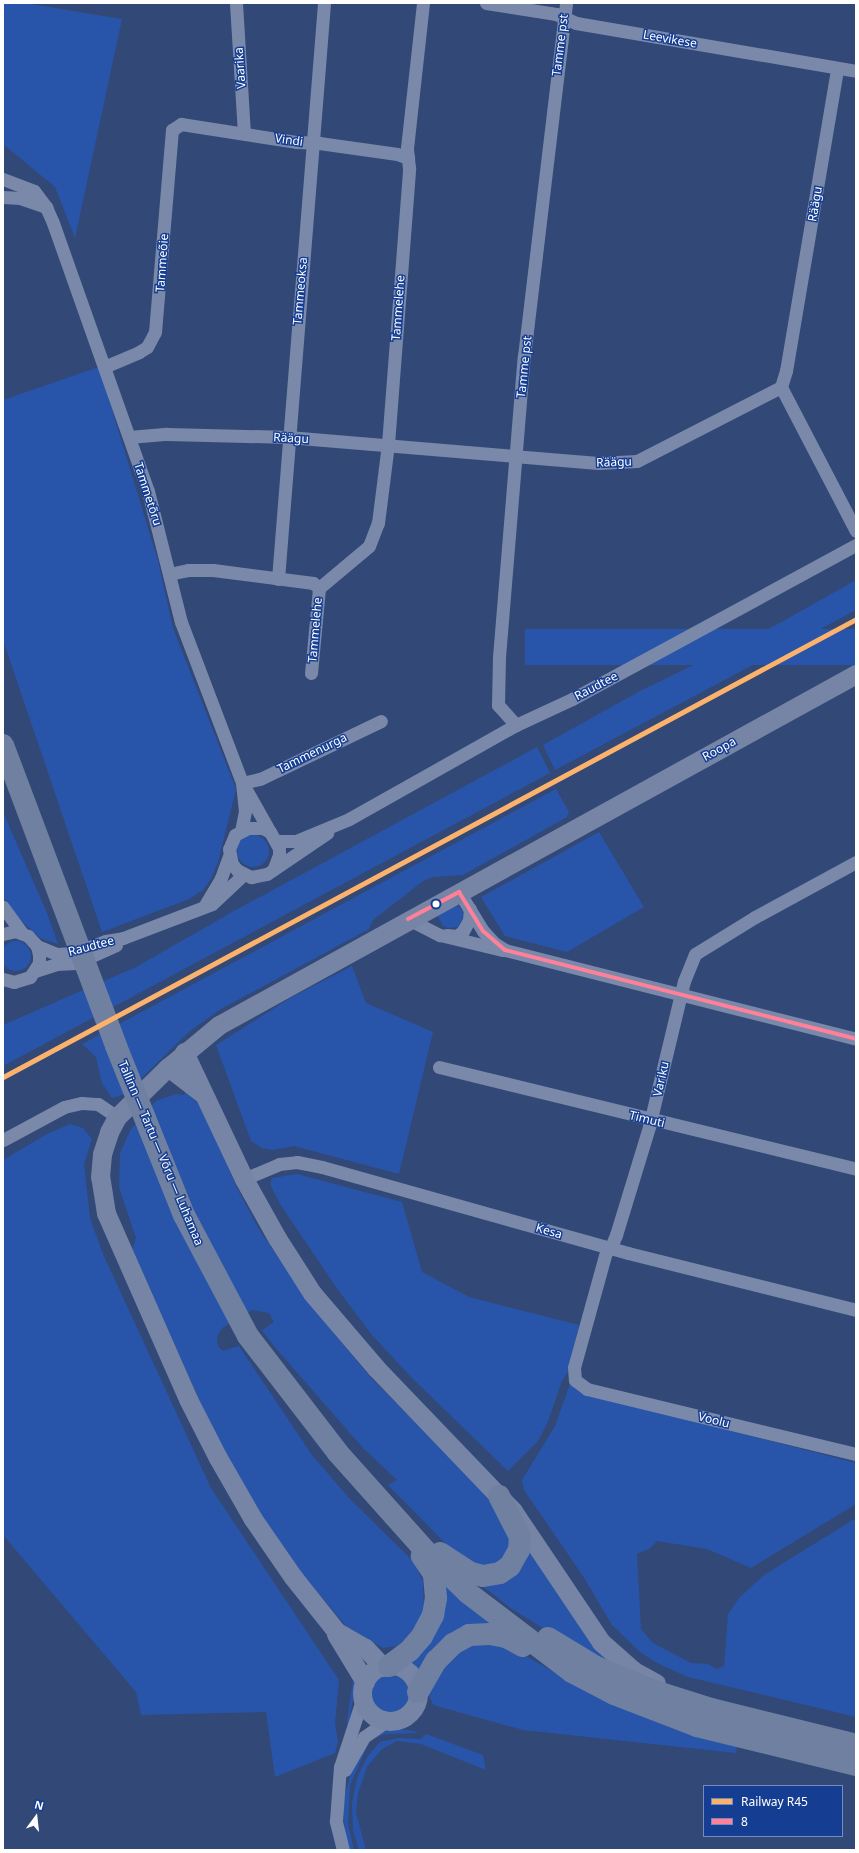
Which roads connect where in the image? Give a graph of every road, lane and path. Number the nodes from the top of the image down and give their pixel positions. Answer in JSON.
{"nodes":[{"id":1,"x":236,"y":3,"type":"edge"},
{"id":2,"x":324,"y":3,"type":"edge"},
{"id":3,"x":423,"y":3,"type":"edge"},
{"id":4,"x":486,"y":3,"type":"edge"},
{"id":5,"x":566,"y":3,"type":"edge"},
{"id":6,"x":564,"y":17,"type":"junction"},
{"id":7,"x":837,"y":68,"type":"junction"},
{"id":8,"x":856,"y":70,"type":"edge"},
{"id":9,"x":172,"y":130,"type":"joint"},
{"id":10,"x":244,"y":132,"type":"junction"},
{"id":11,"x":312,"y":143,"type":"junction"},
{"id":12,"x":408,"y":158,"type":"junction"},
{"id":13,"x":3,"y":179,"type":"edge"},
{"id":14,"x":3,"y":197,"type":"edge"},
{"id":15,"x":46,"y":207,"type":"junction"},
{"id":16,"x":104,"y":367,"type":"junction"},
{"id":17,"x":781,"y":387,"type":"junction"},
{"id":18,"x":129,"y":437,"type":"junction"},
{"id":19,"x":288,"y":437,"type":"junction"},
{"id":20,"x":388,"y":444,"type":"junction"},
{"id":21,"x":515,"y":456,"type":"junction"},
{"id":22,"x":856,"y":531,"type":"edge"},
{"id":23,"x":856,"y":545,"type":"edge"},
{"id":24,"x":169,"y":574,"type":"junction"},
{"id":25,"x":278,"y":579,"type":"junction"},
{"id":26,"x":319,"y":588,"type":"junction"},
{"id":27,"x":311,"y":673,"type":"dead end"},
{"id":28,"x":856,"y":674,"type":"edge"},
{"id":29,"x":381,"y":720,"type":"dead end"},
{"id":30,"x":516,"y":725,"type":"junction"},
{"id":31,"x":3,"y":745,"type":"edge"},
{"id":32,"x":242,"y":783,"type":"junction"},
{"id":33,"x":335,"y":825,"type":"junction"},
{"id":34,"x":241,"y":831,"type":"junction"},
{"id":35,"x":273,"y":837,"type":"junction"},
{"id":36,"x":229,"y":856,"type":"junction"},
{"id":37,"x":856,"y":862,"type":"edge"},
{"id":38,"x":274,"y":868,"type":"junction"},
{"id":39,"x":243,"y":875,"type":"junction"},
{"id":40,"x":459,"y":892,"type":"junction"},
{"id":41,"x":204,"y":906,"type":"junction"},
{"id":42,"x":3,"y":907,"type":"edge"},
{"id":43,"x":470,"y":909,"type":"junction"},
{"id":44,"x":408,"y":919,"type":"junction"},
{"id":45,"x":22,"y":933,"type":"junction"},
{"id":46,"x":3,"y":934,"type":"edge"},
{"id":47,"x":440,"y":935,"type":"junction"},
{"id":48,"x":123,"y":938,"type":"junction"},
{"id":49,"x":37,"y":946,"type":"junction"},
{"id":50,"x":505,"y":950,"type":"junction"},
{"id":51,"x":35,"y":971,"type":"junction"},
{"id":52,"x":4,"y":982,"type":"edge"},
{"id":53,"x":681,"y":994,"type":"junction"},
{"id":54,"x":856,"y":1039,"type":"edge"},
{"id":55,"x":184,"y":1052,"type":"junction"},
{"id":56,"x":168,"y":1067,"type":"junction"},
{"id":57,"x":439,"y":1067,"type":"dead end"},
{"id":58,"x":202,"y":1093,"type":"junction"},
{"id":59,"x":117,"y":1117,"type":"junction"},
{"id":60,"x":651,"y":1120,"type":"junction"},
{"id":61,"x":3,"y":1140,"type":"edge"},
{"id":62,"x":856,"y":1169,"type":"edge"},
{"id":63,"x":244,"y":1179,"type":"junction"},
{"id":64,"x":610,"y":1249,"type":"junction"},
{"id":65,"x":856,"y":1310,"type":"edge"},
{"id":66,"x":575,"y":1380,"type":"joint"},
{"id":67,"x":856,"y":1454,"type":"edge"},
{"id":68,"x":499,"y":1496,"type":"junction"},
{"id":69,"x":396,"y":1517,"type":"junction"},
{"id":70,"x":336,"y":1631,"type":"junction"},
{"id":71,"x":386,"y":1666,"type":"junction"},
{"id":72,"x":572,"y":1672,"type":"junction"},
{"id":73,"x":364,"y":1689,"type":"junction"},
{"id":74,"x":418,"y":1692,"type":"junction"},
{"id":75,"x":711,"y":1709,"type":"junction"},
{"id":76,"x":387,"y":1721,"type":"junction"},
{"id":77,"x":856,"y":1745,"type":"edge"},
{"id":78,"x":850,"y":1764,"type":"edge"},
{"id":79,"x":339,"y":1780,"type":"junction"},
{"id":80,"x":342,"y":1850,"type":"edge"}],
"edges":[{"from":1,"to":10,"type":"street","name":"Vaarika"},
{"from":2,"to":11,"type":"street","name":"Tammeoksa"},
{"from":3,"to":12,"type":"street","name":"Tammelehe"},
{"from":4,"to":6,"type":"street","name":"Leevikese"},
{"from":5,"to":6,"type":"street","name":"Tamme pst"},
{"from":6,"to":7,"type":"street","name":"Leevikese"},
{"from":6,"to":21,"type":"street","name":"Tamme pst"},
{"from":7,"to":8,"type":"street","name":"Leevikese"},
{"from":7,"to":17,"type":"street","name":"Räägu"},
{"from":9,"to":10,"type":"street","name":"Vindi"},
{"from":9,"to":16,"type":"street","name":"Tammeõie"},
{"from":10,"to":11,"type":"street","name":"Vindi"},
{"from":11,"to":12,"type":"street","name":"Vindi"},
{"from":11,"to":19,"type":"street","name":"Tammeoksa"},
{"from":12,"to":20,"type":"street","name":"Tammelehe"},
{"from":13,"to":15,"type":"street","name":"Tammetõru"},
{"from":14,"to":15,"type":"street"},
{"from":15,"to":16,"type":"street","name":"Tammetõru"},
{"from":16,"to":18,"type":"street","name":"Tammetõru"},
{"from":17,"to":21,"type":"street","name":"Räägu"},
{"from":17,"to":22,"type":"street"},
{"from":18,"to":19,"type":"street","name":"Räägu"},
{"from":18,"to":24,"type":"street","name":"Tammetõru"},
{"from":19,"to":20,"type":"street","name":"Räägu"},
{"from":19,"to":25,"type":"street","name":"Tammeoksa"},
{"from":20,"to":21,"type":"street","name":"Räägu"},
{"from":20,"to":26,"type":"street","name":"Tammelehe"},
{"from":21,"to":30,"type":"street","name":"Tamme pst"},
{"from":23,"to":30,"type":"street","name":"Raudtee"},
{"from":24,"to":25,"type":"street","name":"Tammelehe"},
{"from":24,"to":32,"type":"street","name":"Tammetõru"},
{"from":25,"to":26,"type":"street","name":"Tammelehe"},
{"from":26,"to":27,"type":"street","name":"Tammelehe"},
{"from":28,"to":40,"type":"street","name":"Roopa"},
{"from":29,"to":32,"type":"street","name":"Tammenurga"},
{"from":30,"to":33,"type":"street","name":"Raudtee"},
{"from":31,"to":69,"type":"highway","name":"Tallinn — Tartu — Võru — Luhamaa","bridge":true},
{"from":32,"to":34,"type":"street","name":"Tammetõru"},
{"from":32,"to":35,"type":"street","name":"Tammetõru"},
{"from":33,"to":35,"type":"street","name":"Raudtee"},
{"from":33,"to":38,"type":"street","name":"Raudtee"},
{"from":34,"to":35,"type":"street","name":"Raudtee"},
{"from":34,"to":36,"type":"street"},
{"from":35,"to":38,"type":"street"},
{"from":36,"to":39,"type":"street"},
{"from":36,"to":41,"type":"street"},
{"from":37,"to":53,"type":"street","name":"Variku"},
{"from":38,"to":39,"type":"street","name":"Raudtee"},
{"from":39,"to":41,"type":"street","name":"Raudtee"},
{"from":40,"to":43,"type":"street"},
{"from":40,"to":44,"type":"street","name":"Roopa"},
{"from":41,"to":48,"type":"street","name":"Raudtee"},
{"from":42,"to":45,"type":"street","name":"Raudtee"},
{"from":43,"to":47,"type":"street"},
{"from":43,"to":50,"type":"street"},
{"from":44,"to":47,"type":"street"},
{"from":44,"to":55,"type":"street","name":"Roopa"},
{"from":45,"to":46,"type":"street"},
{"from":45,"to":49,"type":"street","name":"Raudtee"},
{"from":47,"to":50,"type":"street"},
{"from":48,"to":49,"type":"street","name":"Raudtee"},
{"from":48,"to":51,"type":"street","name":"Raudtee"},
{"from":49,"to":51,"type":"street"},
{"from":50,"to":53,"type":"street"},
{"from":51,"to":52,"type":"street","name":"Raudtee"},
{"from":53,"to":54,"type":"street"},
{"from":53,"to":60,"type":"street","name":"Variku"},
{"from":55,"to":56,"type":"street","name":"Roopa"},
{"from":55,"to":58,"type":"street"},
{"from":56,"to":58,"type":"street"},
{"from":56,"to":59,"type":"street","name":"Roopa"},
{"from":57,"to":60,"type":"street","name":"Timuti"},
{"from":58,"to":63,"type":"street"},
{"from":59,"to":61,"type":"street"},
{"from":59,"to":70,"type":"street"},
{"from":60,"to":62,"type":"street","name":"Timuti"},
{"from":60,"to":64,"type":"street","name":"Variku"},
{"from":63,"to":64,"type":"street","name":"Kesa"},
{"from":63,"to":68,"type":"street"},
{"from":64,"to":65,"type":"street","name":"Kesa"},
{"from":64,"to":66,"type":"street","name":"Variku"},
{"from":66,"to":67,"type":"street","name":"Voolu"},
{"from":68,"to":69,"type":"highway"},
{"from":68,"to":75,"type":"street"},
{"from":69,"to":71,"type":"highway"},
{"from":69,"to":72,"type":"highway","name":"Tallinn — Tartu — Võru — Luhamaa"},
{"from":69,"to":75,"type":"highway","name":"Tallinn — Tartu — Võru — Luhamaa"},
{"from":70,"to":71,"type":"street"},
{"from":70,"to":73,"type":"street"},
{"from":71,"to":73,"type":"street"},
{"from":71,"to":74,"type":"street"},
{"from":72,"to":74,"type":"highway"},
{"from":72,"to":78,"type":"highway","name":"Tallinn — Tartu — Võru — Luhamaa"},
{"from":73,"to":76,"type":"street"},
{"from":73,"to":79,"type":"street"},
{"from":74,"to":76,"type":"street"},
{"from":75,"to":77,"type":"highway","name":"Tallinn — Tartu — Võru — Luhamaa"},
{"from":76,"to":79,"type":"street"},
{"from":79,"to":80,"type":"street"}]}
